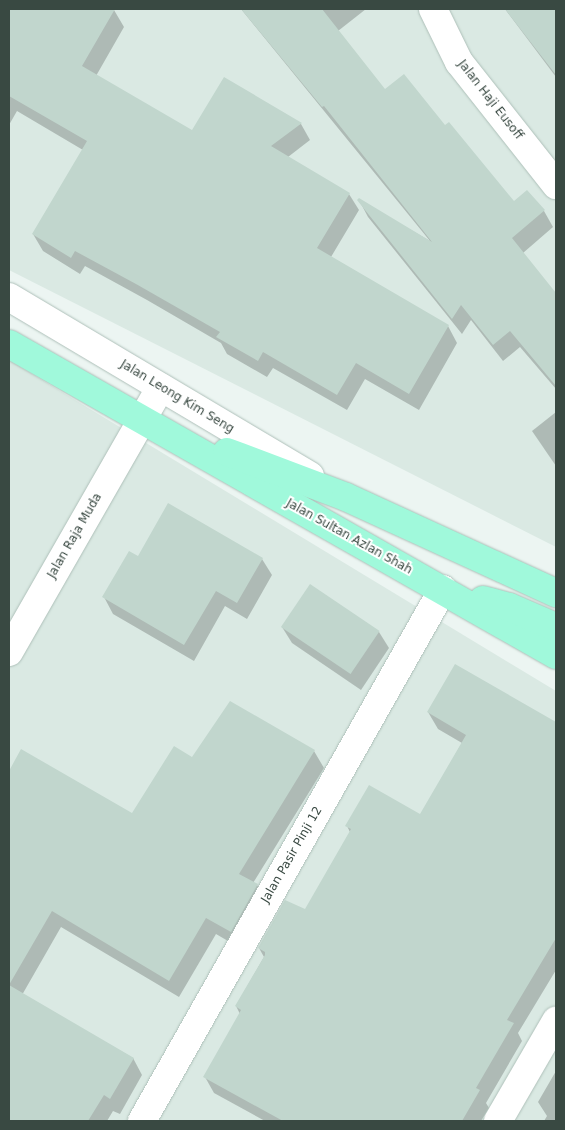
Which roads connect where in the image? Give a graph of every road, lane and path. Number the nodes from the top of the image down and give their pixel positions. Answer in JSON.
{"nodes":[{"id":1,"x":433,"y":9,"type":"edge"},
{"id":2,"x":556,"y":185,"type":"edge"},
{"id":3,"x":9,"y":297,"type":"edge"},
{"id":4,"x":9,"y":344,"type":"edge"},
{"id":5,"x":161,"y":387,"type":"junction"},
{"id":6,"x":142,"y":420,"type":"junction"},
{"id":7,"x":346,"y":497,"type":"junction"},
{"id":8,"x":443,"y":590,"type":"junction"},
{"id":9,"x":556,"y":593,"type":"edge"},
{"id":10,"x":556,"y":627,"type":"edge"},
{"id":11,"x":9,"y":652,"type":"edge"},
{"id":12,"x":556,"y":655,"type":"edge"},
{"id":13,"x":556,"y":1021,"type":"edge"},
{"id":14,"x":142,"y":1121,"type":"edge"},
{"id":15,"x":498,"y":1121,"type":"edge"}],
"edges":[{"from":1,"to":2,"type":"street","name":"Jalan Haji Eusoff"},
{"from":3,"to":5,"type":"street","name":"Jalan Leong Kim Seng"},
{"from":4,"to":6,"type":"main road","name":"Jalan Sultan Azlan Shah"},
{"from":5,"to":6,"type":"street","name":"Jalan Raja Muda"},
{"from":5,"to":7,"type":"street","name":"Jalan Leong Kim Seng"},
{"from":6,"to":7,"type":"main road","name":"Jalan Sultan Azlan Shah"},
{"from":6,"to":8,"type":"main road","name":"Jalan Sultan Azlan Shah"},
{"from":6,"to":11,"type":"street","name":"Jalan Raja Muda"},
{"from":7,"to":9,"type":"main road","name":"Jalan Sultan Azlan Shah"},
{"from":8,"to":10,"type":"main road"},
{"from":8,"to":12,"type":"main road","name":"Jalan Sultan Azlan Shah"},
{"from":8,"to":14,"type":"street","name":"Jalan Pasir Pinji 12"},
{"from":13,"to":15,"type":"street"}]}
